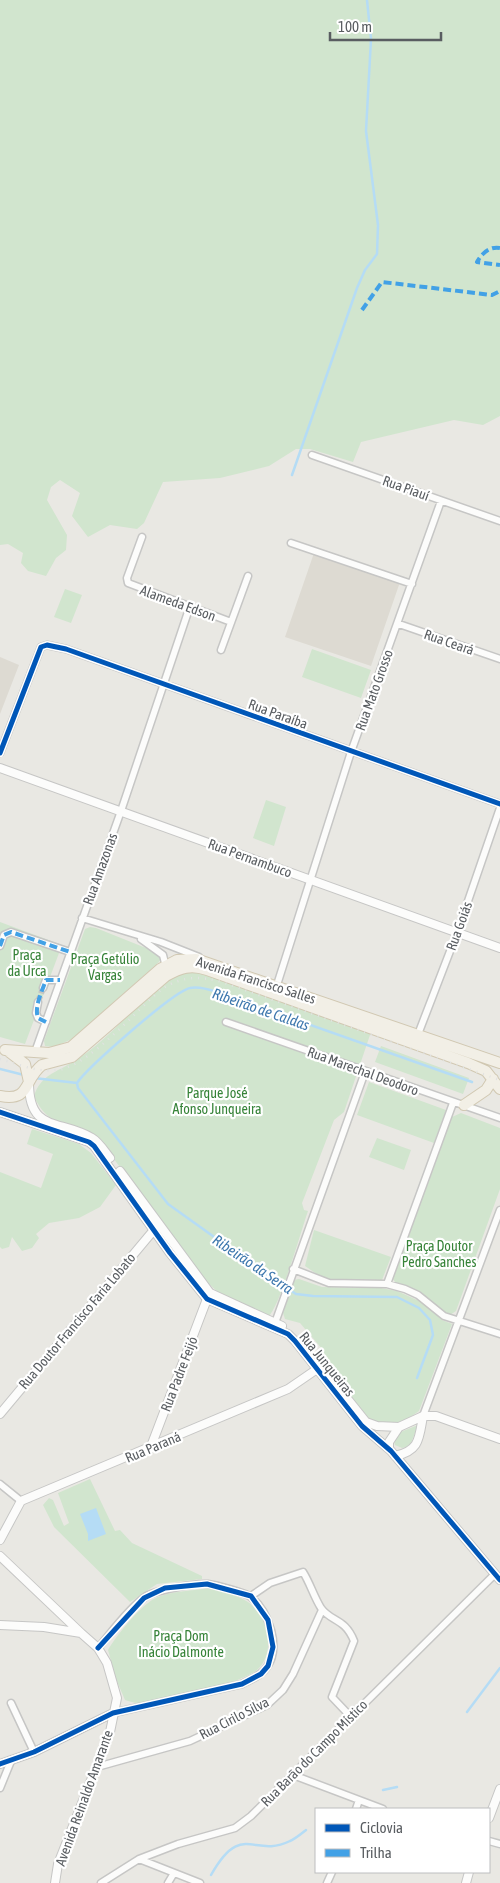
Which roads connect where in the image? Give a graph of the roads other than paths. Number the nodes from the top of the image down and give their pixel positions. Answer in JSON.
{"nodes":[{"id":1,"x":312,"y":455,"type":"dead end"},
{"id":2,"x":442,"y":501,"type":"junction"},
{"id":3,"x":500,"y":521,"type":"edge"},
{"id":4,"x":142,"y":537,"type":"dead end"},
{"id":5,"x":291,"y":543,"type":"dead end"},
{"id":6,"x":248,"y":576,"type":"dead end"},
{"id":7,"x":412,"y":584,"type":"junction"},
{"id":8,"x":190,"y":606,"type":"junction"},
{"id":9,"x":231,"y":622,"type":"junction"},
{"id":10,"x":398,"y":624,"type":"junction"},
{"id":11,"x":221,"y":650,"type":"dead end"},
{"id":12,"x":500,"y":659,"type":"edge"},
{"id":13,"x":162,"y":685,"type":"junction"},
{"id":14,"x":351,"y":752,"type":"junction"},
{"id":15,"x":0,"y":753,"type":"edge"},
{"id":16,"x":0,"y":768,"type":"edge"},
{"id":17,"x":500,"y":806,"type":"edge"},
{"id":18,"x":121,"y":811,"type":"junction"},
{"id":19,"x":311,"y":880,"type":"junction"},
{"id":20,"x":82,"y":918,"type":"junction"},
{"id":21,"x":457,"y":933,"type":"junction"},
{"id":22,"x":133,"y":935,"type":"junction"},
{"id":23,"x":0,"y":946,"type":"edge"},
{"id":24,"x":500,"y":948,"type":"edge"},
{"id":25,"x":70,"y":952,"type":"junction"},
{"id":26,"x":207,"y":961,"type":"junction"},
{"id":27,"x":166,"y":971,"type":"junction"},
{"id":28,"x":60,"y":980,"type":"junction"},
{"id":29,"x":44,"y":988,"type":"tunnel mouth"},
{"id":30,"x":275,"y":990,"type":"junction"},
{"id":31,"x":38,"y":1002,"type":"tunnel mouth"},
{"id":32,"x":46,"y":1022,"type":"junction"},
{"id":33,"x":226,"y":1022,"type":"dead end"},
{"id":34,"x":416,"y":1038,"type":"junction"},
{"id":35,"x":3,"y":1049,"type":"edge"},
{"id":36,"x":35,"y":1052,"type":"junction"},
{"id":37,"x":500,"y":1063,"type":"edge"},
{"id":38,"x":365,"y":1072,"type":"junction"},
{"id":39,"x":493,"y":1078,"type":"junction"},
{"id":40,"x":29,"y":1082,"type":"junction"},
{"id":41,"x":500,"y":1089,"type":"edge"},
{"id":42,"x":0,"y":1096,"type":"edge"},
{"id":43,"x":453,"y":1103,"type":"junction"},
{"id":44,"x":464,"y":1105,"type":"junction"},
{"id":45,"x":0,"y":1112,"type":"edge"},
{"id":46,"x":500,"y":1118,"type":"edge"},
{"id":47,"x":500,"y":1210,"type":"edge"},
{"id":48,"x":157,"y":1226,"type":"junction"},
{"id":49,"x":497,"y":1227,"type":"edge"},
{"id":50,"x":293,"y":1269,"type":"junction"},
{"id":51,"x":387,"y":1284,"type":"junction"},
{"id":52,"x":207,"y":1299,"type":"junction"},
{"id":53,"x":460,"y":1320,"type":"junction"},
{"id":54,"x":275,"y":1323,"type":"junction"},
{"id":55,"x":500,"y":1334,"type":"edge"},
{"id":56,"x":319,"y":1367,"type":"junction"},
{"id":57,"x":0,"y":1414,"type":"edge"},
{"id":58,"x":423,"y":1416,"type":"junction"},
{"id":59,"x":399,"y":1427,"type":"junction"},
{"id":60,"x":500,"y":1439,"type":"edge"},
{"id":61,"x":150,"y":1449,"type":"junction"},
{"id":62,"x":389,"y":1449,"type":"junction"},
{"id":63,"x":395,"y":1456,"type":"junction"},
{"id":64,"x":0,"y":1484,"type":"edge"},
{"id":65,"x":21,"y":1501,"type":"junction"},
{"id":66,"x":0,"y":1540,"type":"edge"},
{"id":67,"x":0,"y":1556,"type":"edge"},
{"id":68,"x":497,"y":1577,"type":"edge"},
{"id":69,"x":250,"y":1596,"type":"junction"},
{"id":70,"x":322,"y":1610,"type":"junction"},
{"id":71,"x":0,"y":1625,"type":"edge"},
{"id":72,"x":81,"y":1633,"type":"junction"},
{"id":73,"x":98,"y":1648,"type":"junction"},
{"id":74,"x":11,"y":1703,"type":"dead end"},
{"id":75,"x":113,"y":1713,"type":"junction"},
{"id":76,"x":350,"y":1717,"type":"junction"},
{"id":77,"x":34,"y":1752,"type":"junction"},
{"id":78,"x":11,"y":1761,"type":"junction"},
{"id":79,"x":0,"y":1764,"type":"edge"},
{"id":80,"x":97,"y":1766,"type":"junction"},
{"id":81,"x":293,"y":1775,"type":"junction"},
{"id":82,"x":0,"y":1788,"type":"edge"},
{"id":83,"x":500,"y":1789,"type":"edge"},
{"id":84,"x":359,"y":1800,"type":"junction"},
{"id":85,"x":356,"y":1808,"type":"edge"},
{"id":86,"x":380,"y":1808,"type":"edge"},
{"id":87,"x":490,"y":1815,"type":"edge"},
{"id":88,"x":139,"y":1859,"type":"junction"},
{"id":89,"x":174,"y":1873,"type":"junction"},
{"id":90,"x":56,"y":1881,"type":"edge"},
{"id":91,"x":101,"y":1883,"type":"edge"},
{"id":92,"x":168,"y":1883,"type":"edge"},
{"id":93,"x":200,"y":1883,"type":"edge"}],
"edges":[{"from":1,"to":2,"type":"street","name":"Rua Piauí"},
{"from":2,"to":3,"type":"street","name":"Rua Piauí"},
{"from":2,"to":7,"type":"street","name":"Rua Mato Grosso"},
{"from":4,"to":8,"type":"street","name":"Alameda Edson"},
{"from":5,"to":7,"type":"street"},
{"from":6,"to":9,"type":"street"},
{"from":7,"to":10,"type":"street","name":"Rua Mato Grosso"},
{"from":8,"to":9,"type":"street","name":"Alameda Edson"},
{"from":8,"to":13,"type":"street","name":"Rua Amazonas"},
{"from":9,"to":11,"type":"street"},
{"from":10,"to":12,"type":"street","name":"Rua Ceará"},
{"from":10,"to":14,"type":"street","name":"Rua Mato Grosso"},
{"from":13,"to":14,"type":"street","name":"Rua Paraíba"},
{"from":13,"to":15,"type":"street","name":"Rua Paraíba"},
{"from":13,"to":18,"type":"street","name":"Rua Amazonas"},
{"from":14,"to":17,"type":"street","name":"Rua Paraíba"},
{"from":14,"to":19,"type":"street","name":"Rua Mato Grosso"},
{"from":16,"to":18,"type":"street","name":"Rua Pernambuco"},
{"from":17,"to":21,"type":"street","name":"Rua Goiás"},
{"from":18,"to":19,"type":"street","name":"Rua Pernambuco"},
{"from":18,"to":20,"type":"street","name":"Rua Amazonas"},
{"from":19,"to":21,"type":"street","name":"Rua Pernambuco"},
{"from":19,"to":30,"type":"street","name":"Rua Mato Grosso"},
{"from":20,"to":22,"type":"street"},
{"from":20,"to":25,"type":"street","name":"Rua Amazonas"},
{"from":21,"to":24,"type":"street","name":"Rua Pernambuco"},
{"from":21,"to":34,"type":"street","name":"Rua Goiás"},
{"from":22,"to":26,"type":"street"},
{"from":22,"to":27,"type":"street"},
{"from":23,"to":25,"type":"street"},
{"from":25,"to":28,"type":"street","name":"Rua Amazonas"},
{"from":26,"to":27,"type":"main road","name":"Avenida Francisco Salles"},
{"from":26,"to":30,"type":"main road","name":"Avenida Francisco Salles"},
{"from":27,"to":30,"type":"main road","name":"Avenida Francisco Salles"},
{"from":27,"to":36,"type":"main road","name":"Avenida Francisco Salles"},
{"from":27,"to":40,"type":"main road","name":"Avenida Francisco Salles"},
{"from":28,"to":29,"type":"street"},
{"from":28,"to":32,"type":"street","name":"Rua Amazonas"},
{"from":30,"to":34,"type":"main road","name":"Avenida Francisco Salles"},
{"from":31,"to":32,"type":"street"},
{"from":32,"to":36,"type":"street","name":"Rua Amazonas"},
{"from":33,"to":38,"type":"street","name":"Rua Marechal Deodoro"},
{"from":34,"to":37,"type":"main road","name":"Avenida Francisco Salles"},
{"from":34,"to":39,"type":"main road","name":"Avenida Francisco Salles"},
{"from":35,"to":36,"type":"main road","name":"Avenida Francisco Salles"},
{"from":35,"to":40,"type":"main road"},
{"from":38,"to":43,"type":"street","name":"Rua Marechal Deodoro"},
{"from":38,"to":50,"type":"street"},
{"from":39,"to":41,"type":"main road","name":"Avenida Francisco Salles"},
{"from":39,"to":44,"type":"main road"},
{"from":40,"to":42,"type":"main road","name":"Avenida Francisco Salles"},
{"from":40,"to":48,"type":"street","name":"Rua Junqueiras"},
{"from":43,"to":44,"type":"street","name":"Rua Marechal Deodoro"},
{"from":43,"to":51,"type":"street"},
{"from":44,"to":46,"type":"street","name":"Rua Marechal Deodoro"},
{"from":45,"to":48,"type":"street","name":"Rua Junqueiras"},
{"from":47,"to":49,"type":"street"},
{"from":48,"to":52,"type":"street","name":"Rua Junqueiras"},
{"from":48,"to":54,"type":"street","name":"Rua Junqueiras"},
{"from":48,"to":57,"type":"street","name":"Rua Doutor Francisco Faria Lobato"},
{"from":49,"to":53,"type":"street"},
{"from":50,"to":51,"type":"street"},
{"from":50,"to":54,"type":"street"},
{"from":51,"to":53,"type":"street"},
{"from":52,"to":56,"type":"street","name":"Rua Junqueiras"},
{"from":52,"to":61,"type":"street","name":"Rua Padre Feijó"},
{"from":53,"to":55,"type":"street"},
{"from":53,"to":58,"type":"street"},
{"from":54,"to":56,"type":"street","name":"Rua Junqueiras"},
{"from":56,"to":59,"type":"street","name":"Rua Junqueiras"},
{"from":56,"to":61,"type":"street","name":"Rua Paraná"},
{"from":56,"to":62,"type":"street","name":"Rua Junqueiras"},
{"from":58,"to":59,"type":"street"},
{"from":58,"to":60,"type":"street"},
{"from":58,"to":63,"type":"street"},
{"from":59,"to":62,"type":"street"},
{"from":61,"to":65,"type":"street","name":"Rua Paraná"},
{"from":62,"to":63,"type":"street","name":"Rua Junqueiras"},
{"from":63,"to":68,"type":"street","name":"Rua Junqueiras"},
{"from":64,"to":65,"type":"street"},
{"from":65,"to":66,"type":"street"},
{"from":67,"to":72,"type":"street","name":"Avenida Reinaldo Amarante"},
{"from":68,"to":76,"type":"street","name":"Rua Barão do Campo Místico"},
{"from":69,"to":70,"type":"street"},
{"from":69,"to":73,"type":"street"},
{"from":69,"to":75,"type":"street"},
{"from":70,"to":76,"type":"street"},
{"from":70,"to":80,"type":"street","name":"Rua Cirilo Silva"},
{"from":71,"to":72,"type":"street"},
{"from":72,"to":73,"type":"street","name":"Avenida Reinaldo Amarante"},
{"from":73,"to":75,"type":"street","name":"Avenida Reinaldo Amarante"},
{"from":74,"to":77,"type":"street"},
{"from":75,"to":77,"type":"street"},
{"from":75,"to":80,"type":"street","name":"Avenida Reinaldo Amarante"},
{"from":76,"to":81,"type":"street","name":"Rua Barão do Campo Místico"},
{"from":77,"to":78,"type":"street"},
{"from":78,"to":79,"type":"street"},
{"from":78,"to":82,"type":"street"},
{"from":80,"to":90,"type":"street","name":"Avenida Reinaldo Amarante"},
{"from":81,"to":84,"type":"street"},
{"from":81,"to":88,"type":"street","name":"Rua Barão do Campo Místico"},
{"from":83,"to":87,"type":"street"},
{"from":84,"to":85,"type":"street"},
{"from":84,"to":86,"type":"street"},
{"from":88,"to":89,"type":"street"},
{"from":88,"to":91,"type":"street","name":"Rua Barão do Campo Místico"},
{"from":89,"to":92,"type":"street"},
{"from":89,"to":93,"type":"street"}]}
